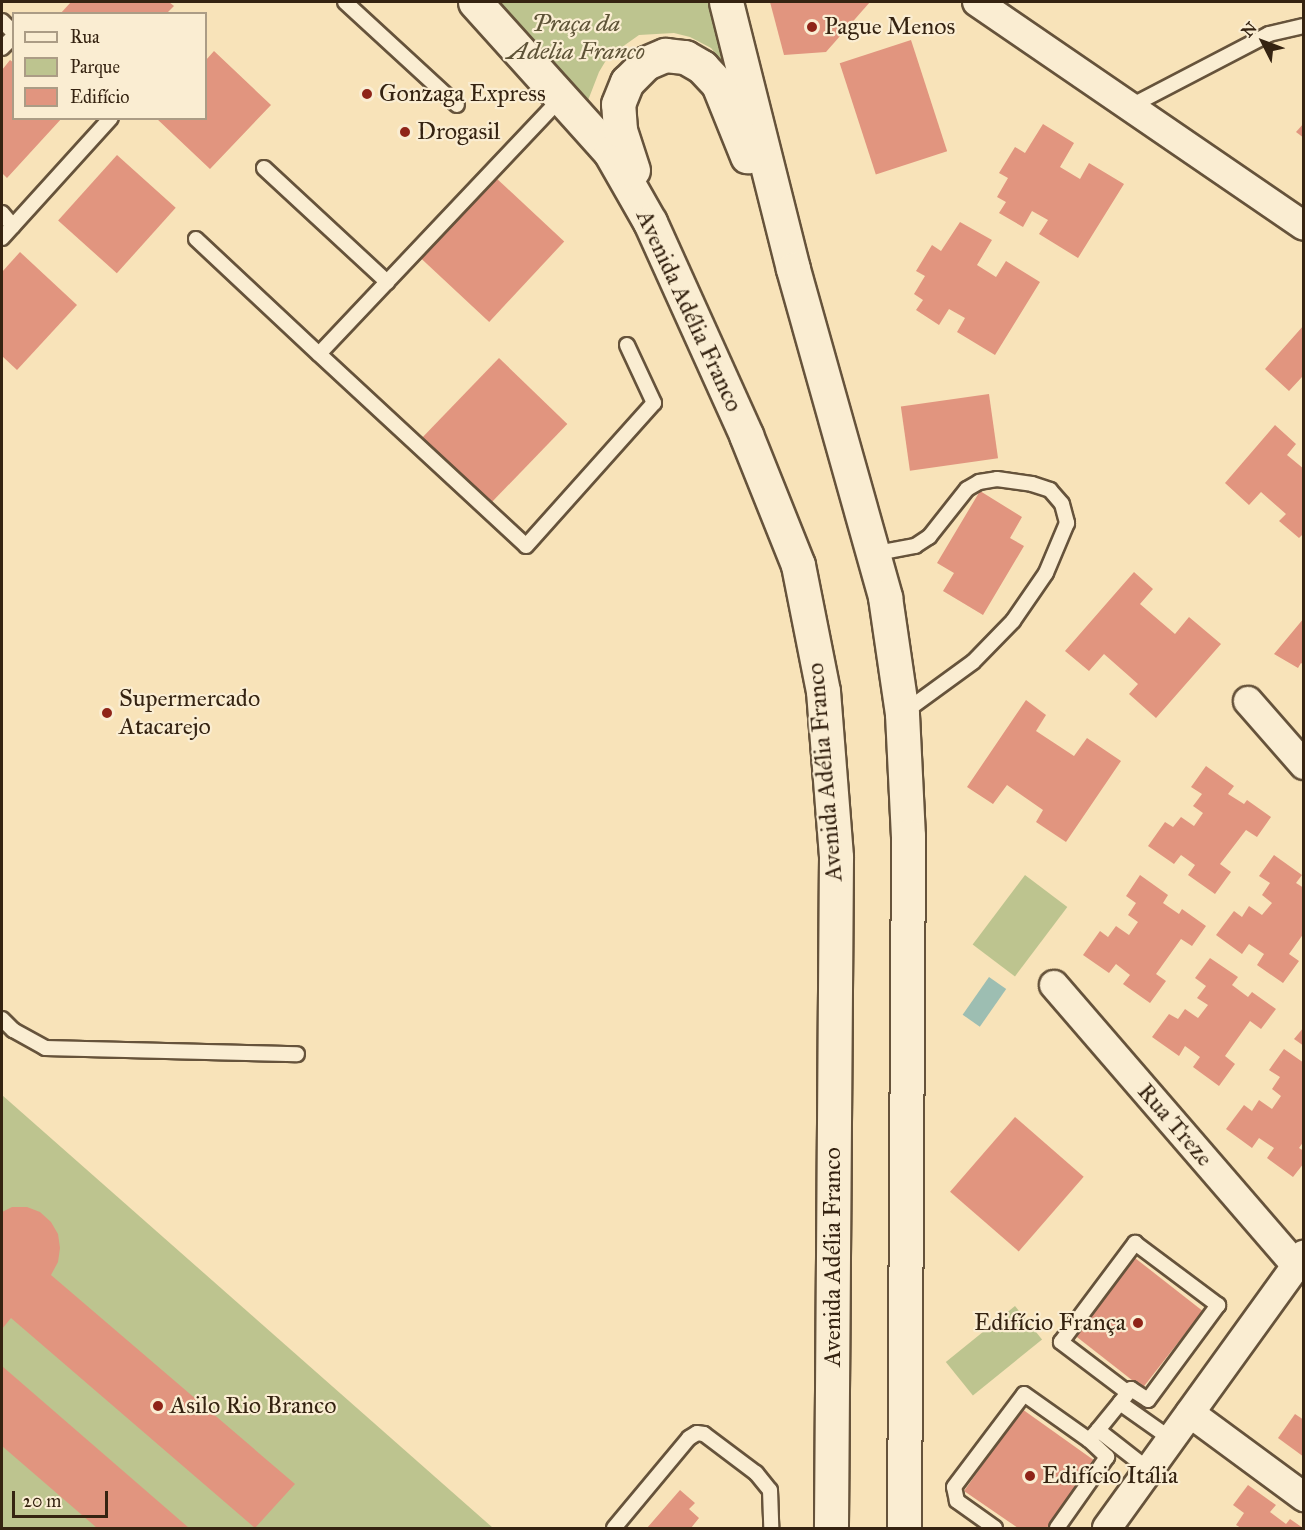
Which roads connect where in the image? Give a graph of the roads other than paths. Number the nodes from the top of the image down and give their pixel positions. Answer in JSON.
{"nodes":[{"id":1,"x":345,"y":2,"type":"edge"},
{"id":2,"x":475,"y":2,"type":"edge"},
{"id":3,"x":726,"y":2,"type":"edge"},
{"id":4,"x":977,"y":2,"type":"edge"},
{"id":5,"x":1304,"y":26,"type":"edge"},
{"id":6,"x":12,"y":36,"type":"edge"},
{"id":7,"x":2,"y":48,"type":"edge"},
{"id":8,"x":561,"y":98,"type":"junction"},
{"id":9,"x":457,"y":105,"type":"dead end"},
{"id":10,"x":1129,"y":107,"type":"junction"},
{"id":11,"x":107,"y":120,"type":"edge"},
{"id":12,"x":264,"y":168,"type":"dead end"},
{"id":13,"x":2,"y":213,"type":"edge"},
{"id":14,"x":650,"y":222,"type":"junction"},
{"id":15,"x":1304,"y":225,"type":"edge"},
{"id":16,"x":13,"y":226,"type":"junction"},
{"id":17,"x":2,"y":238,"type":"edge"},
{"id":18,"x":196,"y":239,"type":"dead end"},
{"id":19,"x":793,"y":269,"type":"junction"},
{"id":20,"x":387,"y":282,"type":"junction"},
{"id":21,"x":627,"y":345,"type":"dead end"},
{"id":22,"x":319,"y":354,"type":"junction"},
{"id":23,"x":872,"y":554,"type":"junction"},
{"id":24,"x":1248,"y":700,"type":"dead end"},
{"id":25,"x":902,"y":714,"type":"junction"},
{"id":26,"x":1304,"y":765,"type":"edge"},
{"id":27,"x":1054,"y":985,"type":"dead end"},
{"id":28,"x":2,"y":1019,"type":"edge"},
{"id":29,"x":297,"y":1054,"type":"dead end"},
{"id":30,"x":1300,"y":1260,"type":"edge"},
{"id":31,"x":1123,"y":1398,"type":"junction"},
{"id":32,"x":1190,"y":1413,"type":"junction"},
{"id":33,"x":1094,"y":1435,"type":"junction"},
{"id":34,"x":1171,"y":1439,"type":"junction"},
{"id":35,"x":1149,"y":1470,"type":"junction"},
{"id":36,"x":1304,"y":1497,"type":"edge"},
{"id":37,"x":614,"y":1528,"type":"edge"},
{"id":38,"x":771,"y":1528,"type":"edge"},
{"id":39,"x":831,"y":1528,"type":"edge"},
{"id":40,"x":903,"y":1528,"type":"edge"},
{"id":41,"x":995,"y":1528,"type":"edge"},
{"id":42,"x":1057,"y":1528,"type":"edge"},
{"id":43,"x":1107,"y":1528,"type":"edge"}],
"edges":[{"from":1,"to":9,"type":"lane"},
{"from":2,"to":8,"type":"main road","name":"Avenida Adélia Franco"},
{"from":3,"to":19,"type":"main road"},
{"from":4,"to":10,"type":"street"},
{"from":5,"to":10,"type":"lane"},
{"from":6,"to":7,"type":"lane"},
{"from":8,"to":14,"type":"main road","name":"Avenida Adélia Franco"},
{"from":8,"to":20,"type":"lane"},
{"from":10,"to":15,"type":"street"},
{"from":11,"to":16,"type":"lane"},
{"from":12,"to":20,"type":"lane"},
{"from":13,"to":16,"type":"lane"},
{"from":14,"to":19,"type":"main road"},
{"from":14,"to":39,"type":"main road","name":"Avenida Adélia Franco"},
{"from":16,"to":17,"type":"lane"},
{"from":18,"to":22,"type":"lane"},
{"from":19,"to":23,"type":"main road"},
{"from":20,"to":22,"type":"lane"},
{"from":21,"to":22,"type":"lane"},
{"from":23,"to":25,"type":"main road"},
{"from":23,"to":25,"type":"lane"},
{"from":24,"to":26,"type":"street"},
{"from":25,"to":40,"type":"main road"},
{"from":27,"to":30,"type":"street","name":"Rua Treze"},
{"from":28,"to":29,"type":"lane"},
{"from":30,"to":32,"type":"street"},
{"from":31,"to":31,"type":"lane"},
{"from":31,"to":33,"type":"lane"},
{"from":31,"to":34,"type":"lane"},
{"from":32,"to":34,"type":"street"},
{"from":32,"to":36,"type":"street"},
{"from":33,"to":35,"type":"lane"},
{"from":33,"to":41,"type":"lane"},
{"from":33,"to":42,"type":"lane"},
{"from":34,"to":35,"type":"street"},
{"from":35,"to":43,"type":"street"},
{"from":37,"to":38,"type":"lane"}]}
